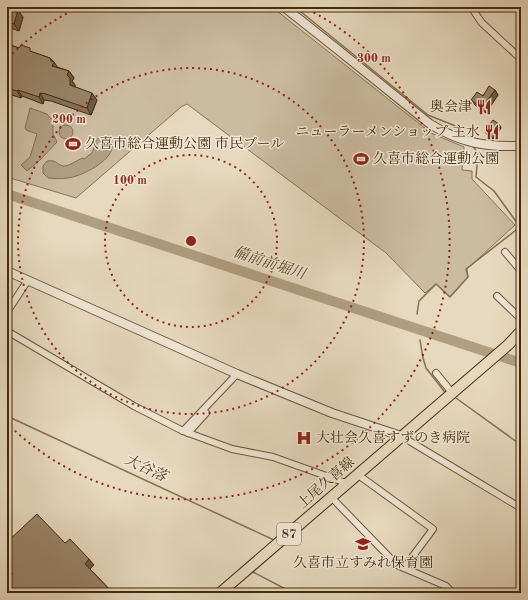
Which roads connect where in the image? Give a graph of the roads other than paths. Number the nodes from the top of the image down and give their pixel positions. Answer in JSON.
{"nodes":[{"id":1,"x":471,"y":7,"type":"edge"},
{"id":2,"x":287,"y":8,"type":"edge"},
{"id":3,"x":521,"y":59,"type":"edge"},
{"id":4,"x":521,"y":146,"type":"edge"},
{"id":5,"x":505,"y":252,"type":"dead end"},
{"id":6,"x":7,"y":271,"type":"edge"},
{"id":7,"x":521,"y":272,"type":"edge"},
{"id":8,"x":28,"y":280,"type":"junction"},
{"id":9,"x":497,"y":296,"type":"dead end"},
{"id":10,"x":7,"y":312,"type":"edge"},
{"id":11,"x":521,"y":319,"type":"edge"},
{"id":12,"x":7,"y":331,"type":"edge"},
{"id":13,"x":521,"y":331,"type":"edge"},
{"id":14,"x":436,"y":373,"type":"dead end"},
{"id":15,"x":239,"y":375,"type":"junction"},
{"id":16,"x":453,"y":392,"type":"junction"},
{"id":17,"x":186,"y":432,"type":"junction"},
{"id":18,"x":401,"y":436,"type":"junction"},
{"id":19,"x":357,"y":474,"type":"junction"},
{"id":20,"x":346,"y":483,"type":"junction"},
{"id":21,"x":331,"y":497,"type":"junction"},
{"id":22,"x":521,"y":508,"type":"edge"},
{"id":23,"x":404,"y":568,"type":"junction"},
{"id":24,"x":220,"y":593,"type":"edge"},
{"id":25,"x":453,"y":593,"type":"edge"}],
"edges":[{"from":1,"to":3,"type":"street"},
{"from":2,"to":4,"type":"street"},
{"from":5,"to":7,"type":"street"},
{"from":6,"to":8,"type":"street"},
{"from":8,"to":10,"type":"street"},
{"from":8,"to":15,"type":"street"},
{"from":9,"to":11,"type":"street"},
{"from":12,"to":17,"type":"street"},
{"from":13,"to":16,"type":"main road","name":"上尾久喜線","number":"87"},
{"from":14,"to":16,"type":"street"},
{"from":15,"to":17,"type":"street"},
{"from":15,"to":18,"type":"street"},
{"from":16,"to":18,"type":"main road","name":"上尾久喜線","number":"87"},
{"from":17,"to":20,"type":"street"},
{"from":18,"to":19,"type":"main road","name":"上尾久喜線","number":"87"},
{"from":18,"to":22,"type":"street"},
{"from":19,"to":20,"type":"main road","name":"上尾久喜線","number":"87"},
{"from":19,"to":23,"type":"street"},
{"from":20,"to":21,"type":"main road","name":"上尾久喜線","number":"87"},
{"from":21,"to":23,"type":"street"},
{"from":21,"to":24,"type":"main road","name":"上尾久喜線","number":"87"},
{"from":23,"to":25,"type":"street"}]}
